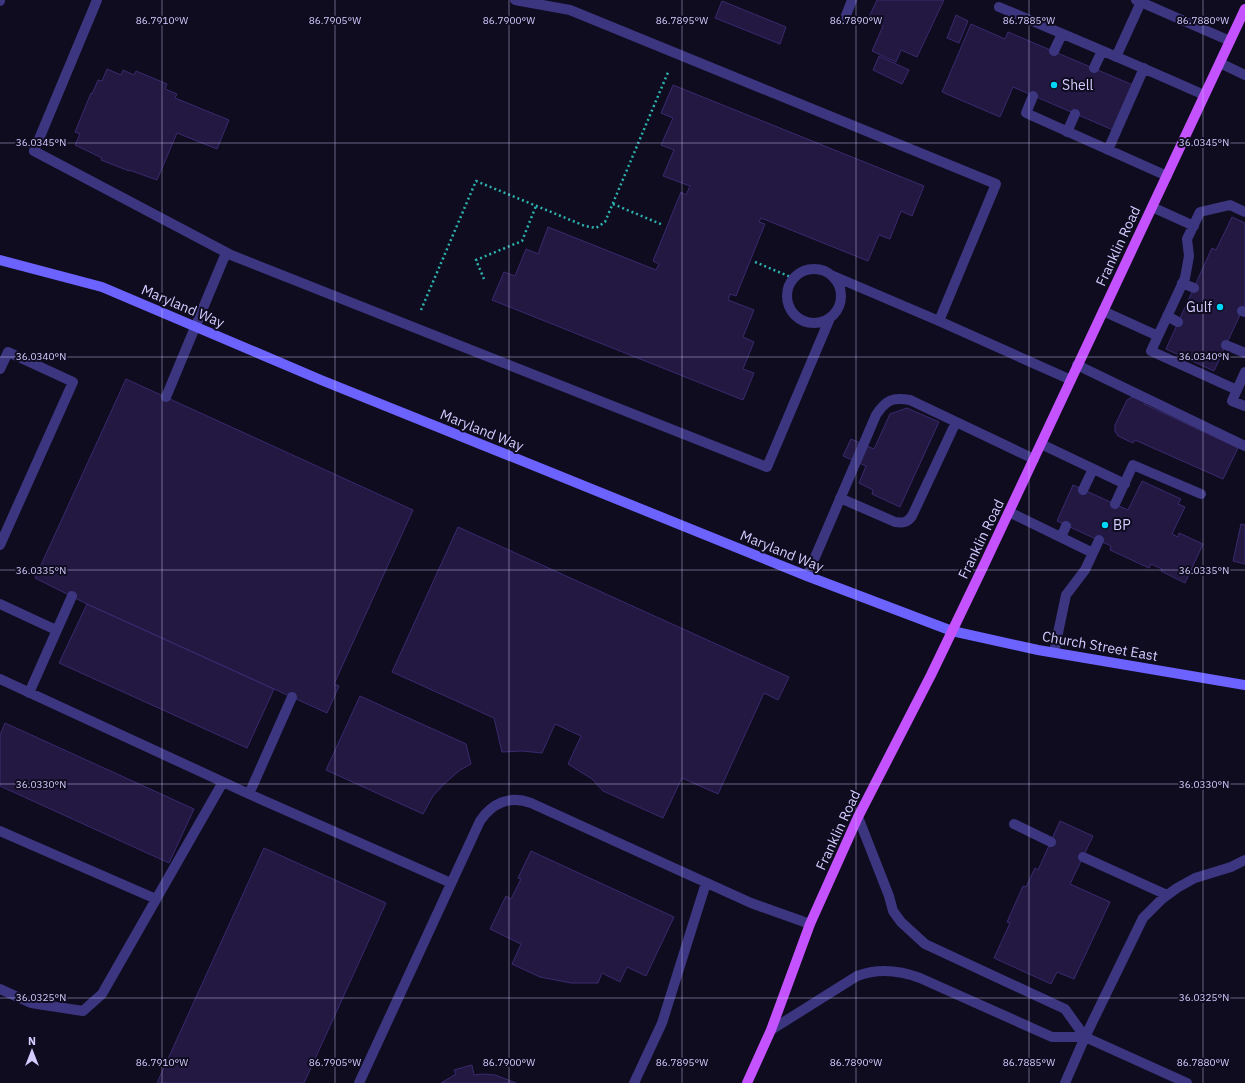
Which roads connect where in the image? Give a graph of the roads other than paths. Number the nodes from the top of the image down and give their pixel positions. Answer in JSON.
{"nodes":[{"id":1,"x":97,"y":0,"type":"edge"},
{"id":2,"x":515,"y":0,"type":"edge"},
{"id":3,"x":852,"y":0,"type":"edge"},
{"id":4,"x":1139,"y":1,"type":"edge"},
{"id":5,"x":999,"y":6,"type":"dead end"},
{"id":6,"x":1245,"y":9,"type":"edge"},
{"id":7,"x":845,"y":18,"type":"dead end"},
{"id":8,"x":1242,"y":24,"type":"edge"},
{"id":9,"x":1062,"y":34,"type":"junction"},
{"id":10,"x":1230,"y":41,"type":"junction"},
{"id":11,"x":1054,"y":51,"type":"dead end"},
{"id":12,"x":1102,"y":51,"type":"junction"},
{"id":13,"x":1116,"y":57,"type":"junction"},
{"id":14,"x":1220,"y":63,"type":"junction"},
{"id":15,"x":1094,"y":68,"type":"dead end"},
{"id":16,"x":1144,"y":68,"type":"junction"},
{"id":17,"x":1245,"y":75,"type":"edge"},
{"id":18,"x":1204,"y":95,"type":"junction"},
{"id":19,"x":1033,"y":96,"type":"dead end"},
{"id":20,"x":1075,"y":114,"type":"dead end"},
{"id":21,"x":1067,"y":132,"type":"junction"},
{"id":22,"x":1108,"y":150,"type":"junction"},
{"id":23,"x":1167,"y":176,"type":"junction"},
{"id":24,"x":1152,"y":207,"type":"junction"},
{"id":25,"x":1245,"y":212,"type":"edge"},
{"id":26,"x":1194,"y":226,"type":"junction"},
{"id":27,"x":226,"y":253,"type":"junction"},
{"id":28,"x":0,"y":260,"type":"edge"},
{"id":29,"x":831,"y":274,"type":"junction"},
{"id":30,"x":1182,"y":284,"type":"junction"},
{"id":31,"x":1194,"y":288,"type":"dead end"},
{"id":32,"x":1103,"y":311,"type":"junction"},
{"id":33,"x":1167,"y":316,"type":"junction"},
{"id":34,"x":830,"y":318,"type":"junction"},
{"id":35,"x":939,"y":321,"type":"junction"},
{"id":36,"x":1178,"y":322,"type":"dead end"},
{"id":37,"x":194,"y":326,"type":"junction"},
{"id":38,"x":1158,"y":336,"type":"junction"},
{"id":39,"x":1226,"y":345,"type":"dead end"},
{"id":40,"x":1245,"y":353,"type":"edge"},
{"id":41,"x":1077,"y":365,"type":"junction"},
{"id":42,"x":0,"y":369,"type":"edge"},
{"id":43,"x":1245,"y":372,"type":"edge"},
{"id":44,"x":1071,"y":380,"type":"junction"},
{"id":45,"x":1237,"y":390,"type":"junction"},
{"id":46,"x":166,"y":397,"type":"dead end"},
{"id":47,"x":1245,"y":406,"type":"edge"},
{"id":48,"x":956,"y":422,"type":"junction"},
{"id":49,"x":1041,"y":444,"type":"junction"},
{"id":50,"x":1245,"y":446,"type":"edge"},
{"id":51,"x":1034,"y":459,"type":"junction"},
{"id":52,"x":1093,"y":469,"type":"junction"},
{"id":53,"x":1125,"y":484,"type":"junction"},
{"id":54,"x":1083,"y":490,"type":"dead end"},
{"id":55,"x":1201,"y":494,"type":"dead end"},
{"id":56,"x":840,"y":498,"type":"junction"},
{"id":57,"x":1114,"y":504,"type":"dead end"},
{"id":58,"x":1009,"y":512,"type":"junction"},
{"id":59,"x":1066,"y":526,"type":"dead end"},
{"id":60,"x":1061,"y":537,"type":"junction"},
{"id":61,"x":1099,"y":540,"type":"dead end"},
{"id":62,"x":0,"y":545,"type":"edge"},
{"id":63,"x":1093,"y":553,"type":"junction"},
{"id":64,"x":807,"y":576,"type":"junction"},
{"id":65,"x":72,"y":596,"type":"dead end"},
{"id":66,"x":0,"y":604,"type":"edge"},
{"id":67,"x":56,"y":630,"type":"junction"},
{"id":68,"x":952,"y":631,"type":"junction"},
{"id":69,"x":1054,"y":652,"type":"junction"},
{"id":70,"x":1,"y":681,"type":"edge"},
{"id":71,"x":1245,"y":684,"type":"edge"},
{"id":72,"x":28,"y":693,"type":"junction"},
{"id":73,"x":292,"y":697,"type":"dead end"},
{"id":74,"x":223,"y":782,"type":"junction"},
{"id":75,"x":249,"y":794,"type":"junction"},
{"id":76,"x":858,"y":817,"type":"junction"},
{"id":77,"x":1014,"y":824,"type":"dead end"},
{"id":78,"x":0,"y":831,"type":"edge"},
{"id":79,"x":1051,"y":842,"type":"dead end"},
{"id":80,"x":1083,"y":857,"type":"dead end"},
{"id":81,"x":1245,"y":860,"type":"edge"},
{"id":82,"x":451,"y":883,"type":"junction"},
{"id":83,"x":706,"y":883,"type":"junction"},
{"id":84,"x":1167,"y":895,"type":"junction"},
{"id":85,"x":156,"y":899,"type":"junction"},
{"id":86,"x":810,"y":924,"type":"junction"},
{"id":87,"x":0,"y":989,"type":"edge"},
{"id":88,"x":771,"y":1030,"type":"junction"},
{"id":89,"x":1085,"y":1037,"type":"junction"},
{"id":90,"x":359,"y":1083,"type":"edge"},
{"id":91,"x":634,"y":1083,"type":"edge"},
{"id":92,"x":747,"y":1083,"type":"edge"},
{"id":93,"x":1065,"y":1083,"type":"edge"},
{"id":94,"x":1186,"y":1083,"type":"edge"}],
"edges":[{"from":1,"to":27,"type":"street"},
{"from":2,"to":35,"type":"street"},
{"from":3,"to":7,"type":"street"},
{"from":4,"to":10,"type":"street"},
{"from":4,"to":13,"type":"street"},
{"from":5,"to":9,"type":"street"},
{"from":6,"to":8,"type":"main road","name":"Franklin Road"},
{"from":8,"to":10,"type":"main road","name":"Franklin Road"},
{"from":9,"to":11,"type":"street"},
{"from":9,"to":12,"type":"street"},
{"from":10,"to":14,"type":"main road","name":"Franklin Road"},
{"from":12,"to":13,"type":"street"},
{"from":12,"to":15,"type":"street"},
{"from":13,"to":16,"type":"street"},
{"from":14,"to":17,"type":"street"},
{"from":14,"to":18,"type":"main road","name":"Franklin Road"},
{"from":16,"to":18,"type":"street"},
{"from":16,"to":22,"type":"street"},
{"from":18,"to":23,"type":"main road","name":"Franklin Road"},
{"from":19,"to":21,"type":"street"},
{"from":20,"to":21,"type":"street"},
{"from":21,"to":22,"type":"street"},
{"from":22,"to":23,"type":"street"},
{"from":23,"to":24,"type":"main road","name":"Franklin Road"},
{"from":24,"to":26,"type":"street"},
{"from":24,"to":32,"type":"main road","name":"Franklin Road"},
{"from":25,"to":26,"type":"street"},
{"from":26,"to":30,"type":"street"},
{"from":27,"to":34,"type":"street"},
{"from":27,"to":37,"type":"street"},
{"from":28,"to":37,"type":"main road","name":"Maryland Way"},
{"from":29,"to":34,"type":"street"},
{"from":29,"to":34,"type":"street"},
{"from":29,"to":35,"type":"street"},
{"from":30,"to":31,"type":"street"},
{"from":30,"to":33,"type":"street"},
{"from":32,"to":38,"type":"street"},
{"from":32,"to":41,"type":"main road","name":"Franklin Road"},
{"from":33,"to":36,"type":"street"},
{"from":33,"to":38,"type":"street"},
{"from":35,"to":44,"type":"street"},
{"from":37,"to":46,"type":"street"},
{"from":37,"to":64,"type":"main road","name":"Maryland Way"},
{"from":38,"to":45,"type":"street"},
{"from":39,"to":40,"type":"street"},
{"from":41,"to":44,"type":"main road","name":"Franklin Road"},
{"from":41,"to":50,"type":"street"},
{"from":42,"to":62,"type":"street"},
{"from":43,"to":45,"type":"street"},
{"from":44,"to":49,"type":"main road","name":"Franklin Road"},
{"from":45,"to":47,"type":"street"},
{"from":48,"to":51,"type":"street"},
{"from":48,"to":56,"type":"street"},
{"from":48,"to":56,"type":"street"},
{"from":49,"to":51,"type":"main road","name":"Franklin Road"},
{"from":49,"to":52,"type":"street"},
{"from":51,"to":58,"type":"main road","name":"Franklin Road"},
{"from":52,"to":53,"type":"street"},
{"from":52,"to":54,"type":"street"},
{"from":53,"to":55,"type":"street"},
{"from":53,"to":57,"type":"street"},
{"from":56,"to":64,"type":"street"},
{"from":58,"to":60,"type":"street"},
{"from":58,"to":68,"type":"main road","name":"Franklin Road"},
{"from":59,"to":60,"type":"street"},
{"from":60,"to":63,"type":"street"},
{"from":61,"to":63,"type":"street"},
{"from":63,"to":69,"type":"street"},
{"from":64,"to":68,"type":"main road","name":"Maryland Way"},
{"from":65,"to":67,"type":"street"},
{"from":66,"to":67,"type":"street"},
{"from":67,"to":72,"type":"street"},
{"from":68,"to":69,"type":"main road","name":"Church Street East"},
{"from":68,"to":76,"type":"main road","name":"Franklin Road"},
{"from":69,"to":71,"type":"main road","name":"Church Street East"},
{"from":70,"to":72,"type":"street"},
{"from":72,"to":74,"type":"street"},
{"from":73,"to":75,"type":"street"},
{"from":74,"to":75,"type":"street"},
{"from":74,"to":85,"type":"street"},
{"from":75,"to":82,"type":"street"},
{"from":76,"to":86,"type":"main road","name":"Franklin Road"},
{"from":76,"to":89,"type":"street"},
{"from":77,"to":79,"type":"street"},
{"from":78,"to":85,"type":"street"},
{"from":80,"to":84,"type":"street"},
{"from":81,"to":84,"type":"street"},
{"from":82,"to":83,"type":"street"},
{"from":82,"to":90,"type":"street"},
{"from":83,"to":86,"type":"street"},
{"from":83,"to":91,"type":"street"},
{"from":84,"to":89,"type":"street"},
{"from":85,"to":87,"type":"street"},
{"from":86,"to":88,"type":"main road","name":"Franklin Road"},
{"from":88,"to":89,"type":"street"},
{"from":88,"to":92,"type":"main road","name":"Franklin Road"},
{"from":89,"to":93,"type":"street"},
{"from":89,"to":94,"type":"street"}]}
